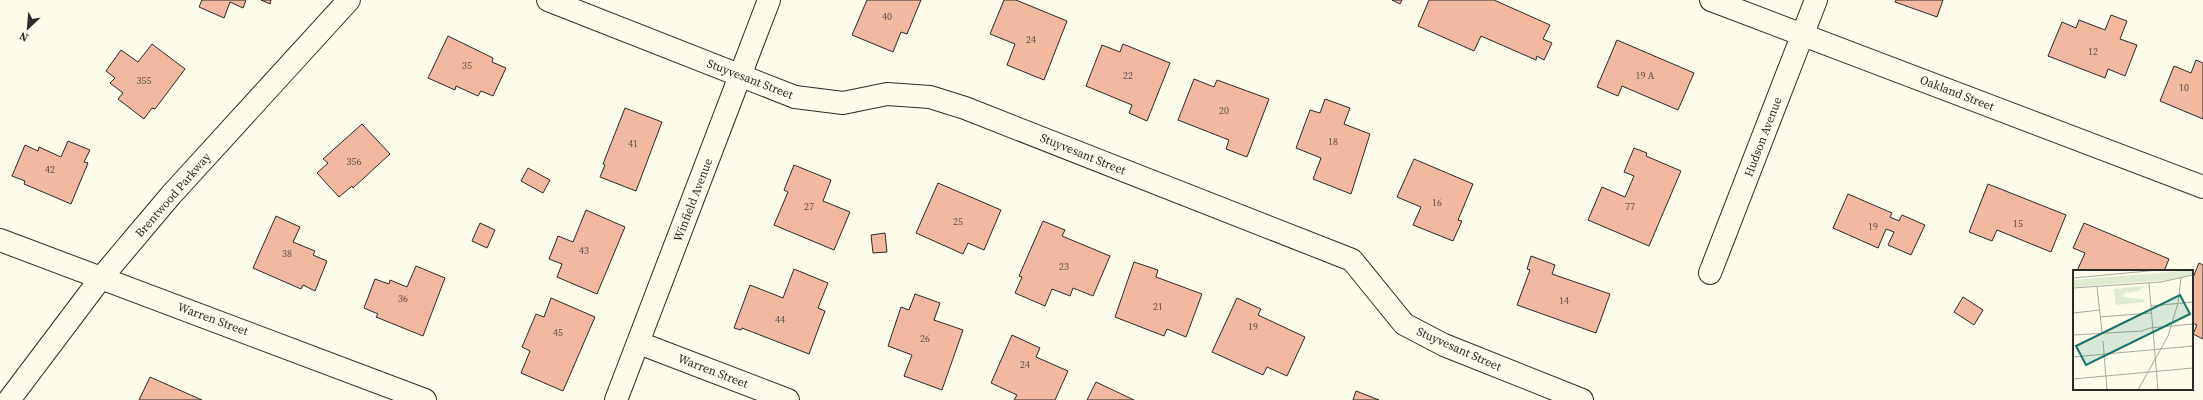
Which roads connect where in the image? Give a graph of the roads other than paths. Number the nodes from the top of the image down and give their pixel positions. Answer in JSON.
{"nodes":[{"id":1,"x":349,"y":0,"type":"edge"},
{"id":2,"x":548,"y":0,"type":"edge"},
{"id":3,"x":769,"y":0,"type":"edge"},
{"id":4,"x":1711,"y":0,"type":"edge"},
{"id":5,"x":1816,"y":0,"type":"edge"},
{"id":6,"x":1803,"y":35,"type":"junction"},
{"id":7,"x":741,"y":76,"type":"junction"},
{"id":8,"x":2203,"y":187,"type":"edge"},
{"id":9,"x":0,"y":240,"type":"edge"},
{"id":10,"x":1710,"y":273,"type":"dead end"},
{"id":11,"x":101,"y":278,"type":"junction"},
{"id":12,"x":639,"y":343,"type":"junction"},
{"id":13,"x":9,"y":400,"type":"edge"},
{"id":14,"x":425,"y":400,"type":"edge"},
{"id":15,"x":616,"y":400,"type":"edge"},
{"id":16,"x":788,"y":400,"type":"edge"},
{"id":17,"x":1582,"y":400,"type":"edge"}],
"edges":[{"from":1,"to":11,"type":"street","name":"Brentwood Parkway"},
{"from":2,"to":7,"type":"street","name":"Stuyvesant Street"},
{"from":3,"to":7,"type":"street","name":"Winfield Avenue"},
{"from":4,"to":6,"type":"street","name":"Oakland Street"},
{"from":5,"to":6,"type":"street","name":"Hudson Avenue"},
{"from":6,"to":8,"type":"street","name":"Oakland Street"},
{"from":6,"to":10,"type":"street","name":"Hudson Avenue"},
{"from":7,"to":12,"type":"street","name":"Winfield Avenue"},
{"from":7,"to":17,"type":"street","name":"Stuyvesant Street"},
{"from":9,"to":11,"type":"street","name":"Warren Street"},
{"from":11,"to":13,"type":"street","name":"Brentwood Parkway"},
{"from":11,"to":14,"type":"street","name":"Warren Street"},
{"from":12,"to":15,"type":"street","name":"Winfield Avenue"},
{"from":12,"to":16,"type":"street","name":"Warren Street"}]}
